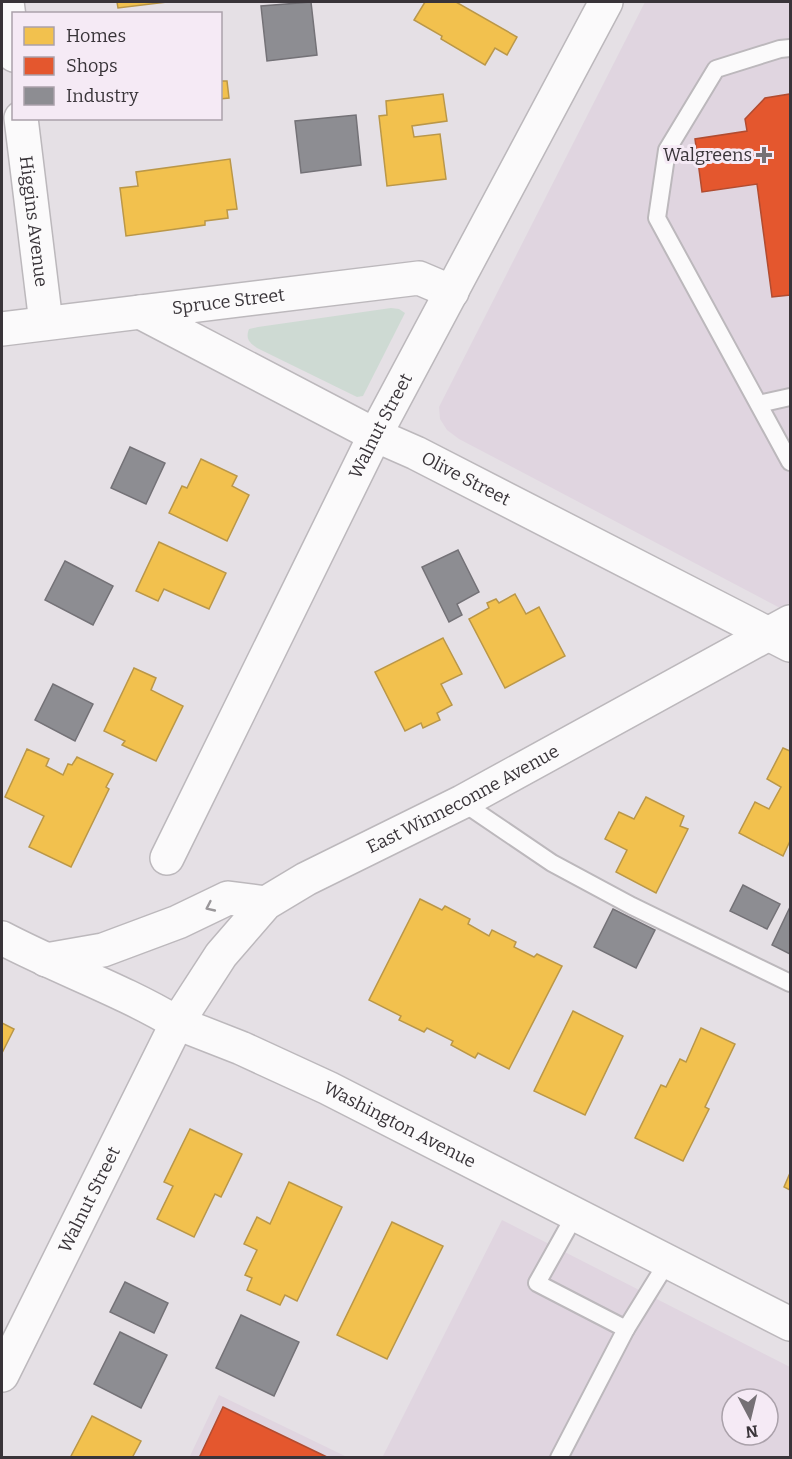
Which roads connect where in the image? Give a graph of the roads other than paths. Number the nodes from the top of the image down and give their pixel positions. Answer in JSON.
{"nodes":[{"id":1,"x":7,"y":2,"type":"edge"},
{"id":2,"x":606,"y":2,"type":"edge"},
{"id":3,"x":12,"y":40,"type":"edge"},
{"id":4,"x":790,"y":48,"type":"edge"},
{"id":5,"x":21,"y":120,"type":"edge"},
{"id":6,"x":452,"y":292,"type":"junction"},
{"id":7,"x":140,"y":312,"type":"junction"},
{"id":8,"x":46,"y":323,"type":"junction"},
{"id":9,"x":2,"y":329,"type":"edge"},
{"id":10,"x":790,"y":397,"type":"edge"},
{"id":11,"x":759,"y":404,"type":"junction"},
{"id":12,"x":375,"y":435,"type":"junction"},
{"id":13,"x":790,"y":462,"type":"edge"},
{"id":14,"x":783,"y":633,"type":"edge"},
{"id":15,"x":462,"y":802,"type":"junction"},
{"id":16,"x":167,"y":858,"type":"dead end"},
{"id":17,"x":266,"y":903,"type":"junction"},
{"id":18,"x":2,"y":938,"type":"edge"},
{"id":19,"x":46,"y":960,"type":"junction"},
{"id":20,"x":790,"y":983,"type":"edge"},
{"id":21,"x":177,"y":1023,"type":"junction"},
{"id":22,"x":575,"y":1215,"type":"junction"},
{"id":23,"x":668,"y":1261,"type":"junction"},
{"id":24,"x":790,"y":1324,"type":"edge"},
{"id":25,"x":626,"y":1329,"type":"junction"},
{"id":26,"x":2,"y":1376,"type":"edge"},
{"id":27,"x":559,"y":1458,"type":"edge"}],
"edges":[{"from":1,"to":3,"type":"street"},
{"from":2,"to":6,"type":"street","name":"Walnut Street"},
{"from":4,"to":11,"type":"lane"},
{"from":5,"to":8,"type":"street","name":"Higgins Avenue"},
{"from":6,"to":7,"type":"street","name":"Spruce Street"},
{"from":6,"to":12,"type":"street","name":"Walnut Street"},
{"from":7,"to":8,"type":"street","name":"Spruce Street"},
{"from":7,"to":12,"type":"street","name":"Olive Street"},
{"from":8,"to":9,"type":"street","name":"Spruce Street"},
{"from":10,"to":11,"type":"lane"},
{"from":11,"to":13,"type":"lane"},
{"from":12,"to":14,"type":"street","name":"Olive Street"},
{"from":12,"to":16,"type":"street","name":"Walnut Street"},
{"from":14,"to":15,"type":"street","name":"East Winneconne Avenue"},
{"from":15,"to":17,"type":"street","name":"East Winneconne Avenue"},
{"from":15,"to":20,"type":"lane"},
{"from":17,"to":19,"type":"street","one_way":true},
{"from":17,"to":21,"type":"street","name":"East Winneconne Avenue"},
{"from":18,"to":19,"type":"street","name":"Washington Avenue"},
{"from":19,"to":21,"type":"street","name":"Washington Avenue"},
{"from":21,"to":22,"type":"street","name":"Washington Avenue"},
{"from":21,"to":26,"type":"street","name":"Walnut Street"},
{"from":22,"to":23,"type":"street","name":"Washington Avenue"},
{"from":22,"to":25,"type":"lane"},
{"from":23,"to":24,"type":"street","name":"Washington Avenue"},
{"from":23,"to":25,"type":"lane"},
{"from":25,"to":27,"type":"lane"}]}
